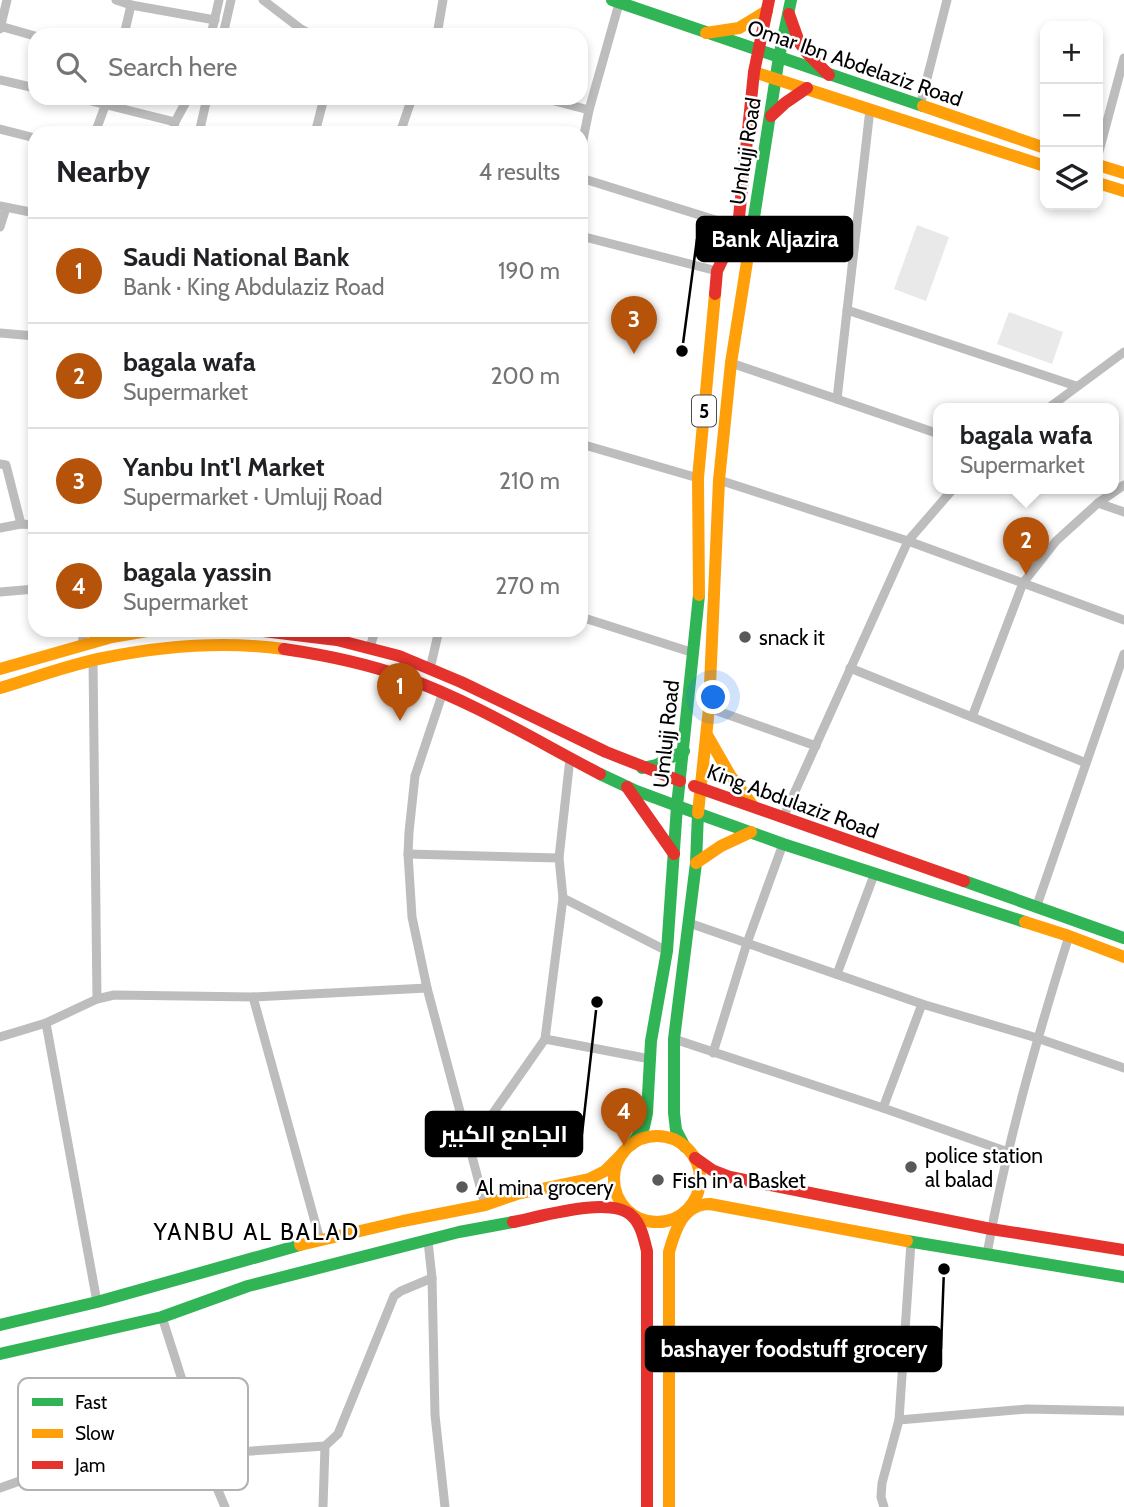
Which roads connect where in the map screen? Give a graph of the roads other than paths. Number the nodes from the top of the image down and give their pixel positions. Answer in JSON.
{"nodes":[{"id":1,"x":6,"y":0,"type":"edge"},
{"id":2,"x":116,"y":0,"type":"edge"},
{"id":3,"x":219,"y":0,"type":"edge"},
{"id":4,"x":232,"y":0,"type":"edge"},
{"id":5,"x":263,"y":0,"type":"edge"},
{"id":6,"x":443,"y":0,"type":"edge"},
{"id":7,"x":947,"y":0,"type":"edge"},
{"id":8,"x":617,"y":1,"type":"edge"},
{"id":9,"x":131,"y":5,"type":"junction"},
{"id":10,"x":768,"y":6,"type":"edge"},
{"id":11,"x":790,"y":6,"type":"edge"},
{"id":12,"x":215,"y":20,"type":"junction"},
{"id":13,"x":0,"y":27,"type":"edge"},
{"id":14,"x":126,"y":28,"type":"edge"},
{"id":15,"x":213,"y":28,"type":"edge"},
{"id":16,"x":225,"y":28,"type":"edge"},
{"id":17,"x":300,"y":28,"type":"edge"},
{"id":18,"x":438,"y":28,"type":"edge"},
{"id":19,"x":706,"y":33,"type":"junction"},
{"id":20,"x":28,"y":34,"type":"edge"},
{"id":21,"x":758,"y":50,"type":"junction"},
{"id":22,"x":779,"y":57,"type":"junction"},
{"id":23,"x":1124,"y":58,"type":"edge"},
{"id":24,"x":754,"y":72,"type":"junction"},
{"id":25,"x":829,"y":75,"type":"junction"},
{"id":26,"x":775,"y":78,"type":"junction"},
{"id":27,"x":0,"y":80,"type":"edge"},
{"id":28,"x":28,"y":86,"type":"edge"},
{"id":29,"x":807,"y":88,"type":"junction"},
{"id":30,"x":106,"y":105,"type":"edge"},
{"id":31,"x":120,"y":105,"type":"edge"},
{"id":32,"x":184,"y":105,"type":"edge"},
{"id":33,"x":205,"y":105,"type":"edge"},
{"id":34,"x":322,"y":105,"type":"edge"},
{"id":35,"x":410,"y":105,"type":"edge"},
{"id":36,"x":570,"y":105,"type":"edge"},
{"id":37,"x":920,"y":106,"type":"junction"},
{"id":38,"x":870,"y":109,"type":"junction"},
{"id":39,"x":589,"y":110,"type":"junction"},
{"id":40,"x":771,"y":117,"type":"junction"},
{"id":41,"x":175,"y":122,"type":"junction"},
{"id":42,"x":98,"y":126,"type":"edge"},
{"id":43,"x":174,"y":126,"type":"edge"},
{"id":44,"x":201,"y":126,"type":"edge"},
{"id":45,"x":318,"y":126,"type":"edge"},
{"id":46,"x":402,"y":126,"type":"edge"},
{"id":47,"x":586,"y":126,"type":"edge"},
{"id":48,"x":0,"y":130,"type":"edge"},
{"id":49,"x":28,"y":136,"type":"edge"},
{"id":50,"x":1042,"y":147,"type":"edge"},
{"id":51,"x":1100,"y":147,"type":"edge"},
{"id":52,"x":1040,"y":164,"type":"edge"},
{"id":53,"x":1103,"y":167,"type":"edge"},
{"id":54,"x":1124,"y":173,"type":"edge"},
{"id":55,"x":588,"y":180,"type":"edge"},
{"id":56,"x":1103,"y":185,"type":"edge"},
{"id":57,"x":1124,"y":191,"type":"edge"},
{"id":58,"x":3,"y":207,"type":"edge"},
{"id":59,"x":28,"y":212,"type":"edge"},
{"id":60,"x":0,"y":227,"type":"edge"},
{"id":61,"x":738,"y":227,"type":"junction"},
{"id":62,"x":588,"y":238,"type":"edge"},
{"id":63,"x":717,"y":271,"type":"junction"},
{"id":64,"x":847,"y":310,"type":"junction"},
{"id":65,"x":0,"y":333,"type":"edge"},
{"id":66,"x":28,"y":335,"type":"edge"},
{"id":67,"x":1124,"y":352,"type":"edge"},
{"id":68,"x":731,"y":363,"type":"junction"},
{"id":69,"x":1076,"y":386,"type":"junction"},
{"id":70,"x":837,"y":399,"type":"junction"},
{"id":71,"x":1055,"y":403,"type":"edge"},
{"id":72,"x":933,"y":432,"type":"edge"},
{"id":73,"x":588,"y":446,"type":"edge"},
{"id":74,"x":0,"y":464,"type":"edge"},
{"id":75,"x":698,"y":478,"type":"junction"},
{"id":76,"x":719,"y":480,"type":"junction"},
{"id":77,"x":949,"y":494,"type":"edge"},
{"id":78,"x":1111,"y":494,"type":"edge"},
{"id":79,"x":1098,"y":503,"type":"junction"},
{"id":80,"x":1124,"y":512,"type":"edge"},
{"id":81,"x":21,"y":524,"type":"junction"},
{"id":82,"x":28,"y":524,"type":"edge"},
{"id":83,"x":0,"y":528,"type":"edge"},
{"id":84,"x":908,"y":541,"type":"junction"},
{"id":85,"x":1023,"y":583,"type":"junction"},
{"id":86,"x":28,"y":590,"type":"edge"},
{"id":87,"x":0,"y":592,"type":"edge"},
{"id":88,"x":588,"y":619,"type":"edge"},
{"id":89,"x":1124,"y":620,"type":"edge"},
{"id":90,"x":83,"y":637,"type":"edge"},
{"id":91,"x":98,"y":637,"type":"edge"},
{"id":92,"x":324,"y":637,"type":"edge"},
{"id":93,"x":373,"y":637,"type":"edge"},
{"id":94,"x":437,"y":637,"type":"edge"},
{"id":95,"x":82,"y":645,"type":"junction"},
{"id":96,"x":370,"y":648,"type":"junction"},
{"id":97,"x":694,"y":653,"type":"junction"},
{"id":98,"x":1124,"y":654,"type":"edge"},
{"id":99,"x":93,"y":661,"type":"junction"},
{"id":100,"x":850,"y":668,"type":"junction"},
{"id":101,"x":0,"y":669,"type":"edge"},
{"id":102,"x":430,"y":669,"type":"junction"},
{"id":103,"x":0,"y":688,"type":"edge"},
{"id":104,"x":443,"y":692,"type":"junction"},
{"id":105,"x":709,"y":708,"type":"junction"},
{"id":106,"x":972,"y":717,"type":"junction"},
{"id":107,"x":707,"y":734,"type":"junction"},
{"id":108,"x":816,"y":746,"type":"junction"},
{"id":109,"x":684,"y":751,"type":"junction"},
{"id":110,"x":570,"y":758,"type":"junction"},
{"id":111,"x":1086,"y":763,"type":"junction"},
{"id":112,"x":642,"y":768,"type":"junction"},
{"id":113,"x":680,"y":781,"type":"junction"},
{"id":114,"x":627,"y":787,"type":"junction"},
{"id":115,"x":701,"y":789,"type":"junction"},
{"id":116,"x":677,"y":806,"type":"junction"},
{"id":117,"x":753,"y":806,"type":"junction"},
{"id":118,"x":698,"y":813,"type":"junction"},
{"id":119,"x":783,"y":818,"type":"junction"},
{"id":120,"x":751,"y":832,"type":"junction"},
{"id":121,"x":782,"y":844,"type":"junction"},
{"id":122,"x":408,"y":854,"type":"junction"},
{"id":123,"x":674,"y":854,"type":"junction"},
{"id":124,"x":559,"y":858,"type":"junction"},
{"id":125,"x":696,"y":863,"type":"junction"},
{"id":126,"x":874,"y":875,"type":"junction"},
{"id":127,"x":563,"y":898,"type":"junction"},
{"id":128,"x":1036,"y":908,"type":"junction"},
{"id":129,"x":689,"y":923,"type":"junction"},
{"id":130,"x":1069,"y":936,"type":"junction"},
{"id":131,"x":1124,"y":938,"type":"edge"},
{"id":132,"x":747,"y":943,"type":"junction"},
{"id":133,"x":667,"y":950,"type":"junction"},
{"id":134,"x":1124,"y":957,"type":"edge"},
{"id":135,"x":837,"y":975,"type":"junction"},
{"id":136,"x":426,"y":988,"type":"junction"},
{"id":137,"x":253,"y":997,"type":"junction"},
{"id":138,"x":97,"y":999,"type":"junction"},
{"id":139,"x":922,"y":1004,"type":"junction"},
{"id":140,"x":46,"y":1023,"type":"junction"},
{"id":141,"x":0,"y":1037,"type":"edge"},
{"id":142,"x":1037,"y":1038,"type":"junction"},
{"id":143,"x":545,"y":1039,"type":"junction"},
{"id":144,"x":674,"y":1039,"type":"junction"},
{"id":145,"x":713,"y":1053,"type":"junction"},
{"id":146,"x":650,"y":1059,"type":"junction"},
{"id":147,"x":1124,"y":1068,"type":"edge"},
{"id":148,"x":883,"y":1108,"type":"junction"},
{"id":149,"x":632,"y":1144,"type":"junction"},
{"id":150,"x":470,"y":1146,"type":"junction"},
{"id":151,"x":685,"y":1147,"type":"junction"},
{"id":152,"x":1008,"y":1152,"type":"junction"},
{"id":153,"x":622,"y":1154,"type":"junction"},
{"id":154,"x":695,"y":1158,"type":"junction"},
{"id":155,"x":485,"y":1205,"type":"junction"},
{"id":156,"x":685,"y":1212,"type":"junction"},
{"id":157,"x":633,"y":1214,"type":"junction"},
{"id":158,"x":991,"y":1229,"type":"junction"},
{"id":159,"x":320,"y":1240,"type":"junction"},
{"id":160,"x":428,"y":1241,"type":"junction"},
{"id":161,"x":911,"y":1242,"type":"junction"},
{"id":162,"x":1124,"y":1250,"type":"edge"},
{"id":163,"x":987,"y":1254,"type":"junction"},
{"id":164,"x":1124,"y":1277,"type":"edge"},
{"id":165,"x":432,"y":1278,"type":"junction"},
{"id":166,"x":97,"y":1302,"type":"junction"},
{"id":167,"x":162,"y":1317,"type":"junction"},
{"id":168,"x":0,"y":1325,"type":"edge"},
{"id":169,"x":0,"y":1354,"type":"edge"},
{"id":170,"x":182,"y":1378,"type":"edge"},
{"id":171,"x":1124,"y":1412,"type":"edge"},
{"id":172,"x":899,"y":1420,"type":"junction"},
{"id":173,"x":325,"y":1446,"type":"junction"},
{"id":174,"x":248,"y":1451,"type":"edge"},
{"id":175,"x":18,"y":1482,"type":"edge"},
{"id":176,"x":0,"y":1488,"type":"edge"},
{"id":177,"x":218,"y":1490,"type":"edge"},
{"id":178,"x":225,"y":1507,"type":"edge"},
{"id":179,"x":324,"y":1507,"type":"edge"},
{"id":180,"x":444,"y":1507,"type":"edge"},
{"id":181,"x":647,"y":1507,"type":"edge"},
{"id":182,"x":669,"y":1507,"type":"edge"},
{"id":183,"x":884,"y":1507,"type":"edge"}],
"edges":[{"from":1,"to":13,"type":"street"},
{"from":2,"to":9,"type":"street"},
{"from":3,"to":12,"type":"street"},
{"from":4,"to":16,"type":"street"},
{"from":5,"to":17,"type":"street"},
{"from":6,"to":18,"type":"street"},
{"from":7,"to":37,"type":"street"},
{"from":8,"to":19,"type":"main road","name":"Omar Ibn Abdelaziz Road"},
{"from":8,"to":39,"type":"street"},
{"from":9,"to":12,"type":"street"},
{"from":9,"to":14,"type":"street"},
{"from":10,"to":19,"type":"main road"},
{"from":10,"to":21,"type":"main road","name":"Umlujj Road","number":"5"},
{"from":11,"to":22,"type":"main road","name":"Umlujj Road","number":"5"},
{"from":11,"to":25,"type":"main road"},
{"from":12,"to":15,"type":"street"},
{"from":13,"to":20,"type":"street"},
{"from":19,"to":21,"type":"main road","name":"Omar Ibn Abdelaziz Road"},
{"from":21,"to":22,"type":"main road","name":"Omar Ibn Abdelaziz Road"},
{"from":21,"to":24,"type":"main road","name":"Umlujj Road","number":"5"},
{"from":22,"to":25,"type":"main road","name":"Omar Ibn Abdelaziz Road"},
{"from":22,"to":26,"type":"main road","name":"Umlujj Road","number":"5"},
{"from":23,"to":51,"type":"street"},
{"from":24,"to":26,"type":"main road","name":"Omar Ibn Abdelaziz Road"},
{"from":24,"to":61,"type":"main road","name":"Umlujj Road","number":"5"},
{"from":25,"to":37,"type":"main road","name":"Omar Ibn Abdelaziz Road"},
{"from":26,"to":29,"type":"main road","name":"Omar Ibn Abdelaziz Road"},
{"from":26,"to":40,"type":"main road","name":"Umlujj Road","number":"5"},
{"from":27,"to":28,"type":"street"},
{"from":29,"to":38,"type":"main road","name":"Omar Ibn Abdelaziz Road"},
{"from":29,"to":40,"type":"main road"},
{"from":30,"to":42,"type":"street"},
{"from":31,"to":41,"type":"street"},
{"from":32,"to":41,"type":"street"},
{"from":33,"to":44,"type":"street"},
{"from":34,"to":45,"type":"street"},
{"from":35,"to":46,"type":"street"},
{"from":36,"to":39,"type":"street"},
{"from":37,"to":50,"type":"main road","name":"Omar Ibn Abdelaziz Road"},
{"from":38,"to":52,"type":"main road","name":"Omar Ibn Abdelaziz Road"},
{"from":38,"to":64,"type":"street"},
{"from":39,"to":47,"type":"street"},
{"from":40,"to":68,"type":"main road","name":"Umlujj Road","number":"5"},
{"from":41,"to":43,"type":"street"},
{"from":48,"to":49,"type":"street"},
{"from":53,"to":54,"type":"main road"},
{"from":55,"to":61,"type":"street"},
{"from":56,"to":57,"type":"main road"},
{"from":58,"to":59,"type":"street"},
{"from":58,"to":60,"type":"street"},
{"from":61,"to":63,"type":"main road","name":"Umlujj Road","number":"5"},
{"from":62,"to":63,"type":"street"},
{"from":63,"to":75,"type":"main road","name":"Umlujj Road","number":"5"},
{"from":64,"to":69,"type":"street"},
{"from":64,"to":70,"type":"street"},
{"from":65,"to":66,"type":"street"},
{"from":67,"to":69,"type":"street"},
{"from":68,"to":70,"type":"street"},
{"from":68,"to":76,"type":"main road","name":"Umlujj Road","number":"5"},
{"from":69,"to":71,"type":"street"},
{"from":70,"to":72,"type":"street"},
{"from":73,"to":75,"type":"street"},
{"from":74,"to":81,"type":"street"},
{"from":75,"to":97,"type":"main road","name":"Umlujj Road","number":"5"},
{"from":76,"to":84,"type":"street"},
{"from":76,"to":105,"type":"main road","name":"Umlujj Road","number":"5"},
{"from":77,"to":84,"type":"street"},
{"from":78,"to":79,"type":"street"},
{"from":79,"to":80,"type":"street"},
{"from":79,"to":85,"type":"street"},
{"from":81,"to":82,"type":"street"},
{"from":81,"to":83,"type":"street"},
{"from":84,"to":85,"type":"street"},
{"from":84,"to":100,"type":"street"},
{"from":85,"to":89,"type":"street"},
{"from":85,"to":106,"type":"street"},
{"from":86,"to":87,"type":"street"},
{"from":88,"to":97,"type":"street"},
{"from":90,"to":95,"type":"street"},
{"from":91,"to":95,"type":"main road"},
{"from":92,"to":96,"type":"main road","name":"King Abdulaziz Road"},
{"from":93,"to":96,"type":"street"},
{"from":94,"to":102,"type":"street"},
{"from":95,"to":101,"type":"main road"},
{"from":96,"to":102,"type":"main road","name":"King Abdulaziz Road"},
{"from":97,"to":109,"type":"main road","name":"Umlujj Road","number":"5"},
{"from":98,"to":111,"type":"street"},
{"from":99,"to":103,"type":"main road"},
{"from":99,"to":104,"type":"main road"},
{"from":99,"to":138,"type":"street"},
{"from":100,"to":106,"type":"street"},
{"from":100,"to":108,"type":"street"},
{"from":102,"to":112,"type":"main road","name":"King Abdulaziz Road"},
{"from":104,"to":110,"type":"main road"},
{"from":104,"to":122,"type":"street"},
{"from":105,"to":107,"type":"main road","name":"Umlujj Road","number":"5"},
{"from":105,"to":108,"type":"street"},
{"from":106,"to":111,"type":"street"},
{"from":107,"to":115,"type":"main road","name":"Umlujj Road","number":"5"},
{"from":107,"to":117,"type":"main road"},
{"from":108,"to":119,"type":"street"},
{"from":109,"to":112,"type":"main road"},
{"from":109,"to":113,"type":"main road","name":"Umlujj Road","number":"5"},
{"from":110,"to":114,"type":"main road"},
{"from":110,"to":124,"type":"street"},
{"from":111,"to":128,"type":"street"},
{"from":112,"to":113,"type":"main road","name":"King Abdulaziz Road"},
{"from":113,"to":115,"type":"main road","name":"King Abdulaziz Road"},
{"from":113,"to":116,"type":"main road","name":"Umlujj Road","number":"5"},
{"from":114,"to":116,"type":"main road"},
{"from":114,"to":123,"type":"main road"},
{"from":115,"to":117,"type":"main road","name":"King Abdulaziz Road"},
{"from":115,"to":118,"type":"main road","name":"Umlujj Road","number":"5"},
{"from":116,"to":118,"type":"main road","name":"Umlujj Road"},
{"from":116,"to":123,"type":"main road"},
{"from":117,"to":119,"type":"main road","name":"King Abdulaziz Road"},
{"from":118,"to":120,"type":"main road","name":"King Abdulaziz Road"},
{"from":118,"to":125,"type":"main road"},
{"from":119,"to":128,"type":"main road","name":"King Abdulaziz Road"},
{"from":120,"to":121,"type":"main road","name":"King Abdulaziz Road"},
{"from":120,"to":125,"type":"main road"},
{"from":121,"to":126,"type":"main road","name":"King Abdulaziz Road"},
{"from":121,"to":132,"type":"street"},
{"from":122,"to":124,"type":"street"},
{"from":122,"to":136,"type":"street"},
{"from":123,"to":133,"type":"main road"},
{"from":124,"to":127,"type":"street"},
{"from":125,"to":129,"type":"main road"},
{"from":126,"to":130,"type":"main road","name":"King Abdulaziz Road"},
{"from":126,"to":135,"type":"street"},
{"from":127,"to":133,"type":"street"},
{"from":127,"to":143,"type":"street"},
{"from":128,"to":131,"type":"main road","name":"King Abdulaziz Road"},
{"from":129,"to":132,"type":"street"},
{"from":129,"to":144,"type":"main road"},
{"from":130,"to":134,"type":"main road","name":"King Abdulaziz Road"},
{"from":130,"to":142,"type":"street"},
{"from":132,"to":135,"type":"street"},
{"from":132,"to":145,"type":"street"},
{"from":133,"to":146,"type":"main road"},
{"from":135,"to":139,"type":"street"},
{"from":136,"to":137,"type":"street"},
{"from":136,"to":150,"type":"street"},
{"from":137,"to":138,"type":"street"},
{"from":137,"to":159,"type":"street"},
{"from":138,"to":140,"type":"street"},
{"from":139,"to":142,"type":"street"},
{"from":139,"to":148,"type":"street"},
{"from":140,"to":141,"type":"street"},
{"from":140,"to":166,"type":"street"},
{"from":142,"to":147,"type":"street"},
{"from":142,"to":152,"type":"street"},
{"from":143,"to":146,"type":"street"},
{"from":143,"to":150,"type":"street"},
{"from":144,"to":145,"type":"street"},
{"from":144,"to":151,"type":"main road"},
{"from":145,"to":148,"type":"street"},
{"from":146,"to":149,"type":"main road"},
{"from":148,"to":152,"type":"street"},
{"from":149,"to":151,"type":"main road"},
{"from":149,"to":153,"type":"main road"},
{"from":150,"to":155,"type":"street"},
{"from":151,"to":154,"type":"main road"},
{"from":152,"to":158,"type":"street"},
{"from":153,"to":155,"type":"main road"},
{"from":153,"to":157,"type":"main road"},
{"from":154,"to":156,"type":"main road"},
{"from":154,"to":158,"type":"main road"},
{"from":155,"to":159,"type":"main road"},
{"from":156,"to":157,"type":"main road"},
{"from":156,"to":161,"type":"main road"},
{"from":156,"to":182,"type":"main road"},
{"from":157,"to":160,"type":"main road"},
{"from":157,"to":181,"type":"main road"},
{"from":158,"to":162,"type":"main road"},
{"from":158,"to":163,"type":"street"},
{"from":159,"to":166,"type":"main road"},
{"from":160,"to":165,"type":"street"},
{"from":160,"to":167,"type":"main road"},
{"from":161,"to":163,"type":"main road"},
{"from":161,"to":172,"type":"street"},
{"from":163,"to":164,"type":"main road"},
{"from":165,"to":173,"type":"street"},
{"from":165,"to":180,"type":"street"},
{"from":166,"to":168,"type":"main road"},
{"from":167,"to":169,"type":"main road"},
{"from":167,"to":170,"type":"street"},
{"from":171,"to":172,"type":"street"},
{"from":172,"to":183,"type":"street"},
{"from":173,"to":174,"type":"street"},
{"from":173,"to":179,"type":"street"},
{"from":175,"to":176,"type":"street"},
{"from":177,"to":178,"type":"street"}]}
